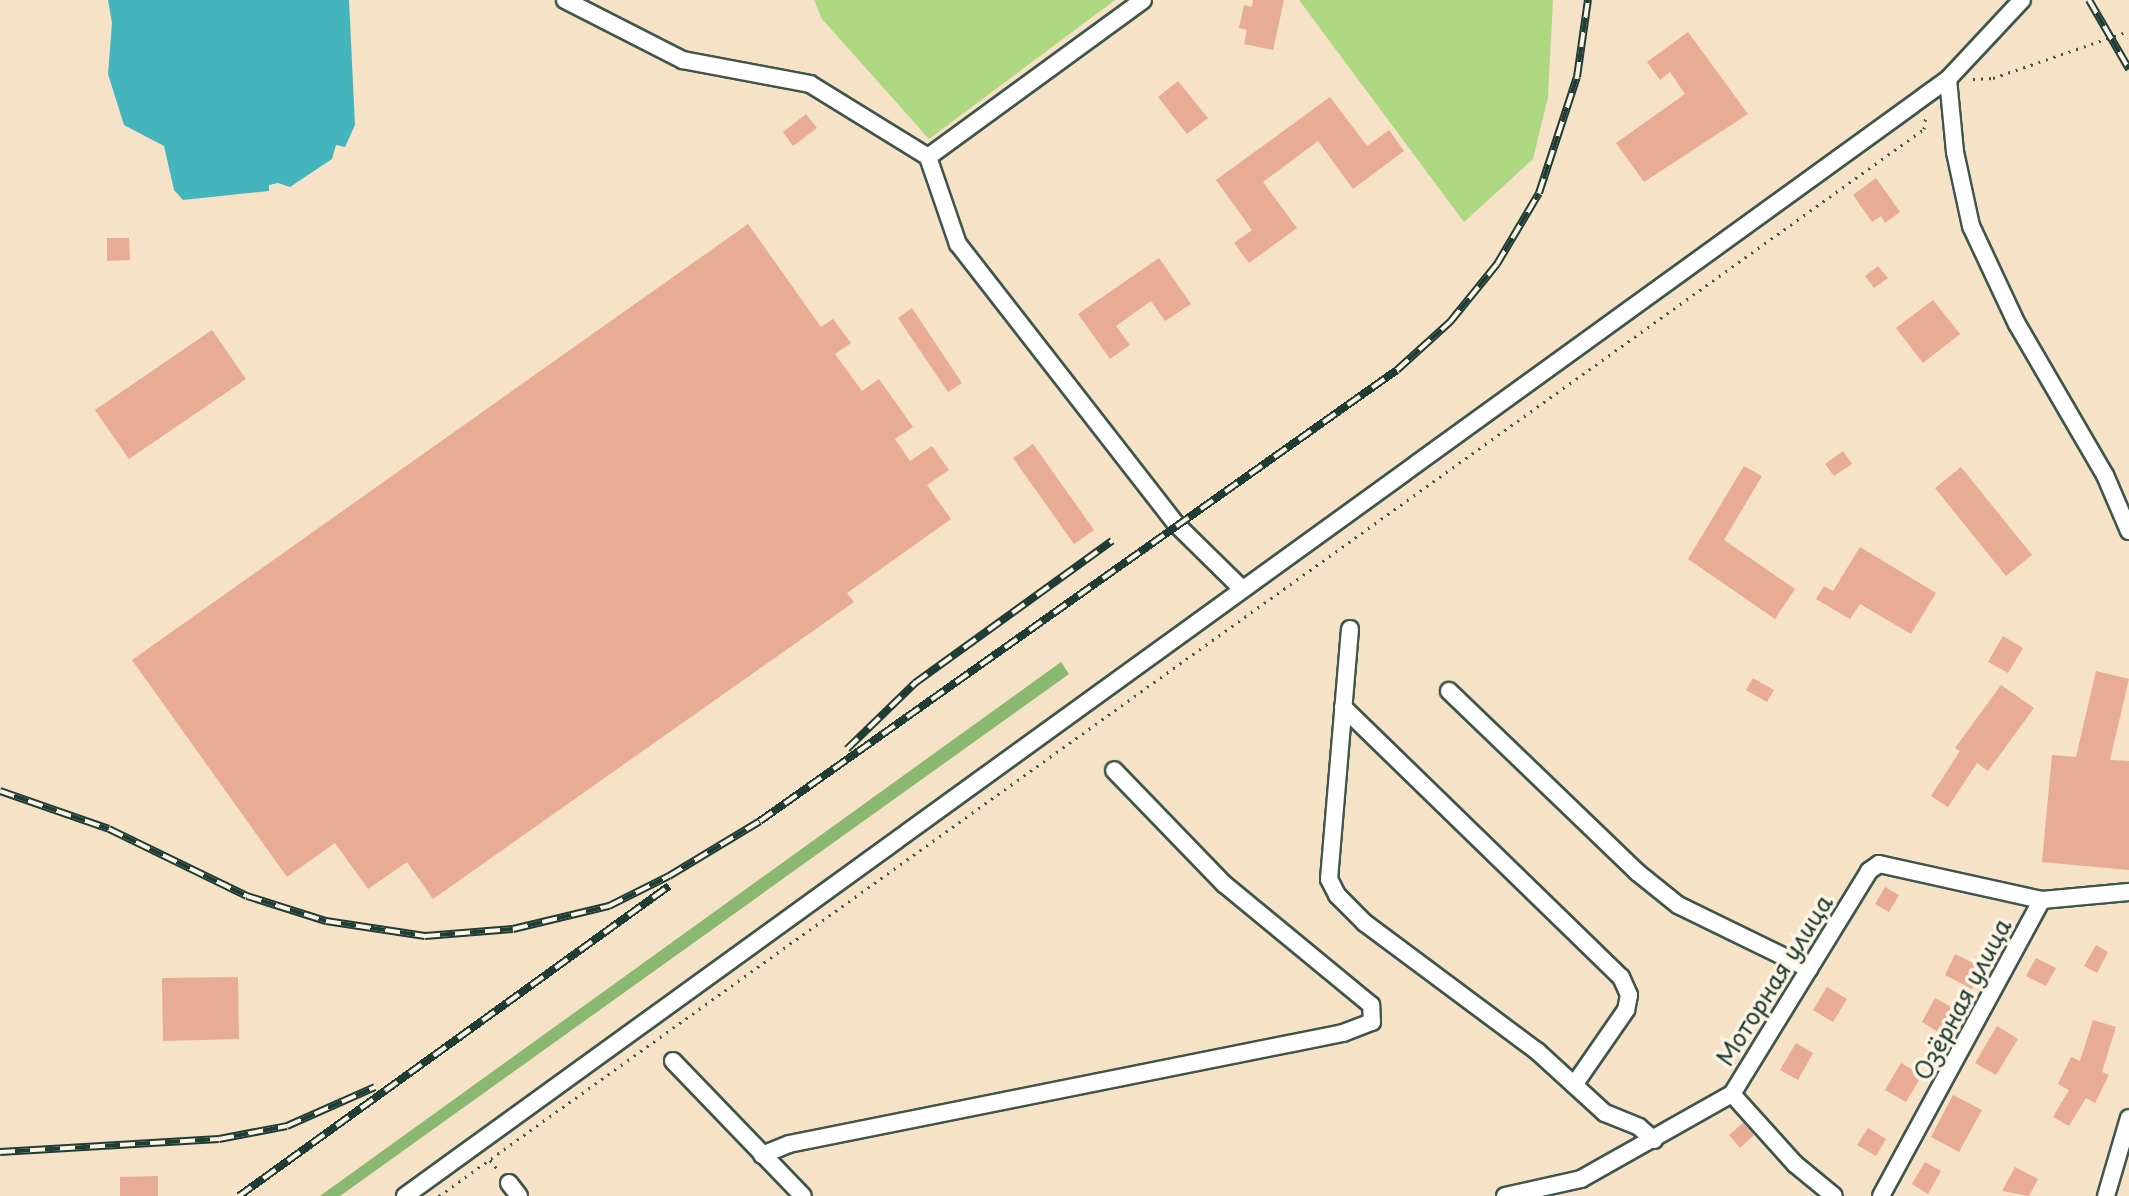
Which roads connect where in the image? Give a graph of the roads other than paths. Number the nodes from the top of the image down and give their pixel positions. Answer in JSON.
{"nodes":[{"id":1,"x":565,"y":0,"type":"edge"},
{"id":2,"x":1143,"y":0,"type":"edge"},
{"id":3,"x":2022,"y":0,"type":"edge"},
{"id":4,"x":1948,"y":79,"type":"junction"},
{"id":5,"x":928,"y":157,"type":"junction"},
{"id":6,"x":2129,"y":531,"type":"edge"},
{"id":7,"x":1240,"y":587,"type":"junction"},
{"id":8,"x":1350,"y":629,"type":"dead end"},
{"id":9,"x":1449,"y":691,"type":"dead end"},
{"id":10,"x":1343,"y":707,"type":"junction"},
{"id":11,"x":1114,"y":770,"type":"dead end"},
{"id":12,"x":2129,"y":892,"type":"edge"},
{"id":13,"x":2042,"y":900,"type":"junction"},
{"id":14,"x":1809,"y":969,"type":"junction"},
{"id":15,"x":673,"y":1061,"type":"dead end"},
{"id":16,"x":1574,"y":1085,"type":"junction"},
{"id":17,"x":1732,"y":1094,"type":"junction"},
{"id":18,"x":2129,"y":1118,"type":"edge"},
{"id":19,"x":1654,"y":1140,"type":"junction"},
{"id":20,"x":762,"y":1155,"type":"junction"},
{"id":21,"x":405,"y":1196,"type":"edge"},
{"id":22,"x":803,"y":1196,"type":"edge"},
{"id":23,"x":1505,"y":1196,"type":"edge"},
{"id":24,"x":1834,"y":1196,"type":"edge"},
{"id":25,"x":1881,"y":1196,"type":"edge"},
{"id":26,"x":2106,"y":1196,"type":"edge"}],
"edges":[{"from":1,"to":5,"type":"street"},
{"from":2,"to":5,"type":"street"},
{"from":3,"to":4,"type":"street"},
{"from":4,"to":6,"type":"street"},
{"from":4,"to":7,"type":"street"},
{"from":5,"to":7,"type":"street"},
{"from":7,"to":21,"type":"street"},
{"from":8,"to":10,"type":"street"},
{"from":9,"to":14,"type":"street"},
{"from":10,"to":16,"type":"street"},
{"from":10,"to":16,"type":"street"},
{"from":11,"to":20,"type":"street"},
{"from":12,"to":13,"type":"street"},
{"from":13,"to":14,"type":"street","name":"Моторная улица"},
{"from":13,"to":25,"type":"street","name":"Озёрная улица"},
{"from":14,"to":17,"type":"street","name":"Моторная улица"},
{"from":15,"to":20,"type":"street"},
{"from":16,"to":19,"type":"street"},
{"from":17,"to":19,"type":"street","name":"Моторная улица"},
{"from":17,"to":24,"type":"street"},
{"from":18,"to":26,"type":"street"},
{"from":19,"to":23,"type":"street","name":"Моторная улица"},
{"from":20,"to":22,"type":"street"}]}
